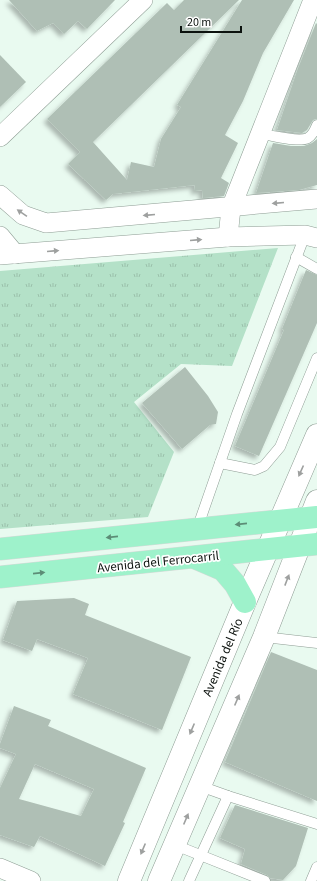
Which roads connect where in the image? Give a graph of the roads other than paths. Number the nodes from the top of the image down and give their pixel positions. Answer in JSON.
{"nodes":[{"id":1,"x":143,"y":0,"type":"edge"},
{"id":2,"x":313,"y":0,"type":"edge"},
{"id":3,"x":317,"y":125,"type":"edge"},
{"id":4,"x":260,"y":134,"type":"junction"},
{"id":5,"x":0,"y":138,"type":"edge"},
{"id":6,"x":0,"y":195,"type":"edge"},
{"id":7,"x":317,"y":199,"type":"edge"},
{"id":8,"x":231,"y":208,"type":"junction"},
{"id":9,"x":0,"y":236,"type":"edge"},
{"id":10,"x":228,"y":237,"type":"junction"},
{"id":11,"x":311,"y":237,"type":"edge"},
{"id":12,"x":8,"y":255,"type":"edge"},
{"id":13,"x":296,"y":257,"type":"junction"},
{"id":14,"x":317,"y":269,"type":"edge"},
{"id":15,"x":317,"y":358,"type":"edge"},
{"id":16,"x":317,"y":435,"type":"edge"},
{"id":17,"x":220,"y":463,"type":"junction"},
{"id":18,"x":315,"y":512,"type":"edge"},
{"id":19,"x":280,"y":520,"type":"junction"},
{"id":20,"x":197,"y":528,"type":"junction"},
{"id":21,"x":308,"y":545,"type":"edge"},
{"id":22,"x":0,"y":549,"type":"edge"},
{"id":23,"x":268,"y":550,"type":"junction"},
{"id":24,"x":192,"y":557,"type":"junction"},
{"id":25,"x":0,"y":577,"type":"edge"},
{"id":26,"x":245,"y":602,"type":"junction"},
{"id":27,"x":264,"y":637,"type":"junction"},
{"id":28,"x":317,"y":643,"type":"edge"},
{"id":29,"x":200,"y":786,"type":"junction"},
{"id":30,"x":228,"y":796,"type":"junction"},
{"id":31,"x":317,"y":824,"type":"edge"},
{"id":32,"x":175,"y":845,"type":"junction"},
{"id":33,"x":200,"y":856,"type":"junction"},
{"id":34,"x":317,"y":867,"type":"edge"},
{"id":35,"x":0,"y":868,"type":"edge"},
{"id":36,"x":31,"y":881,"type":"edge"},
{"id":37,"x":129,"y":881,"type":"edge"},
{"id":38,"x":159,"y":881,"type":"edge"},
{"id":39,"x":189,"y":881,"type":"edge"},
{"id":40,"x":265,"y":881,"type":"edge"},
{"id":41,"x":311,"y":881,"type":"edge"}],
"edges":[{"from":1,"to":5,"type":"street"},
{"from":2,"to":4,"type":"street"},
{"from":3,"to":4,"type":"lane"},
{"from":4,"to":8,"type":"street"},
{"from":8,"to":6,"type":"street","one_way":true},
{"from":7,"to":8,"type":"street","one_way":true},
{"from":8,"to":10,"type":"street"},
{"from":9,"to":12,"type":"street"},
{"from":10,"to":11,"type":"street"},
{"from":12,"to":10,"type":"street","one_way":true},
{"from":11,"to":13,"type":"lane"},
{"from":13,"to":14,"type":"lane"},
{"from":13,"to":17,"type":"lane"},
{"from":15,"to":17,"type":"lane"},
{"from":16,"to":19,"type":"main road","name":"Avenida del Río","one_way":true},
{"from":17,"to":20,"type":"lane"},
{"from":18,"to":19,"type":"main road"},
{"from":18,"to":21,"type":"main road"},
{"from":19,"to":20,"type":"main road","one_way":true},
{"from":19,"to":23,"type":"main road","name":"Avenida del Río"},
{"from":20,"to":22,"type":"main road","one_way":true},
{"from":21,"to":23,"type":"main road","name":"Avenida del Ferrocarril"},
{"from":27,"to":21,"type":"main road","one_way":true},
{"from":23,"to":24,"type":"main road","name":"Avenida del Ferrocarril"},
{"from":23,"to":26,"type":"main road","name":"Avenida del Río"},
{"from":25,"to":24,"type":"main road","name":"Avenida del Ferrocarril","one_way":true},
{"from":24,"to":26,"type":"main road"},
{"from":26,"to":37,"type":"main road","name":"Avenida del Río","one_way":true},
{"from":27,"to":28,"type":"lane"},
{"from":29,"to":27,"type":"main road","one_way":true},
{"from":29,"to":30,"type":"lane"},
{"from":32,"to":29,"type":"main road","one_way":true},
{"from":30,"to":31,"type":"lane"},
{"from":30,"to":33,"type":"lane"},
{"from":32,"to":33,"type":"lane"},
{"from":32,"to":38,"type":"main road"},
{"from":33,"to":39,"type":"lane"},
{"from":33,"to":40,"type":"lane"},
{"from":34,"to":41,"type":"lane"},
{"from":35,"to":36,"type":"street"}]}
